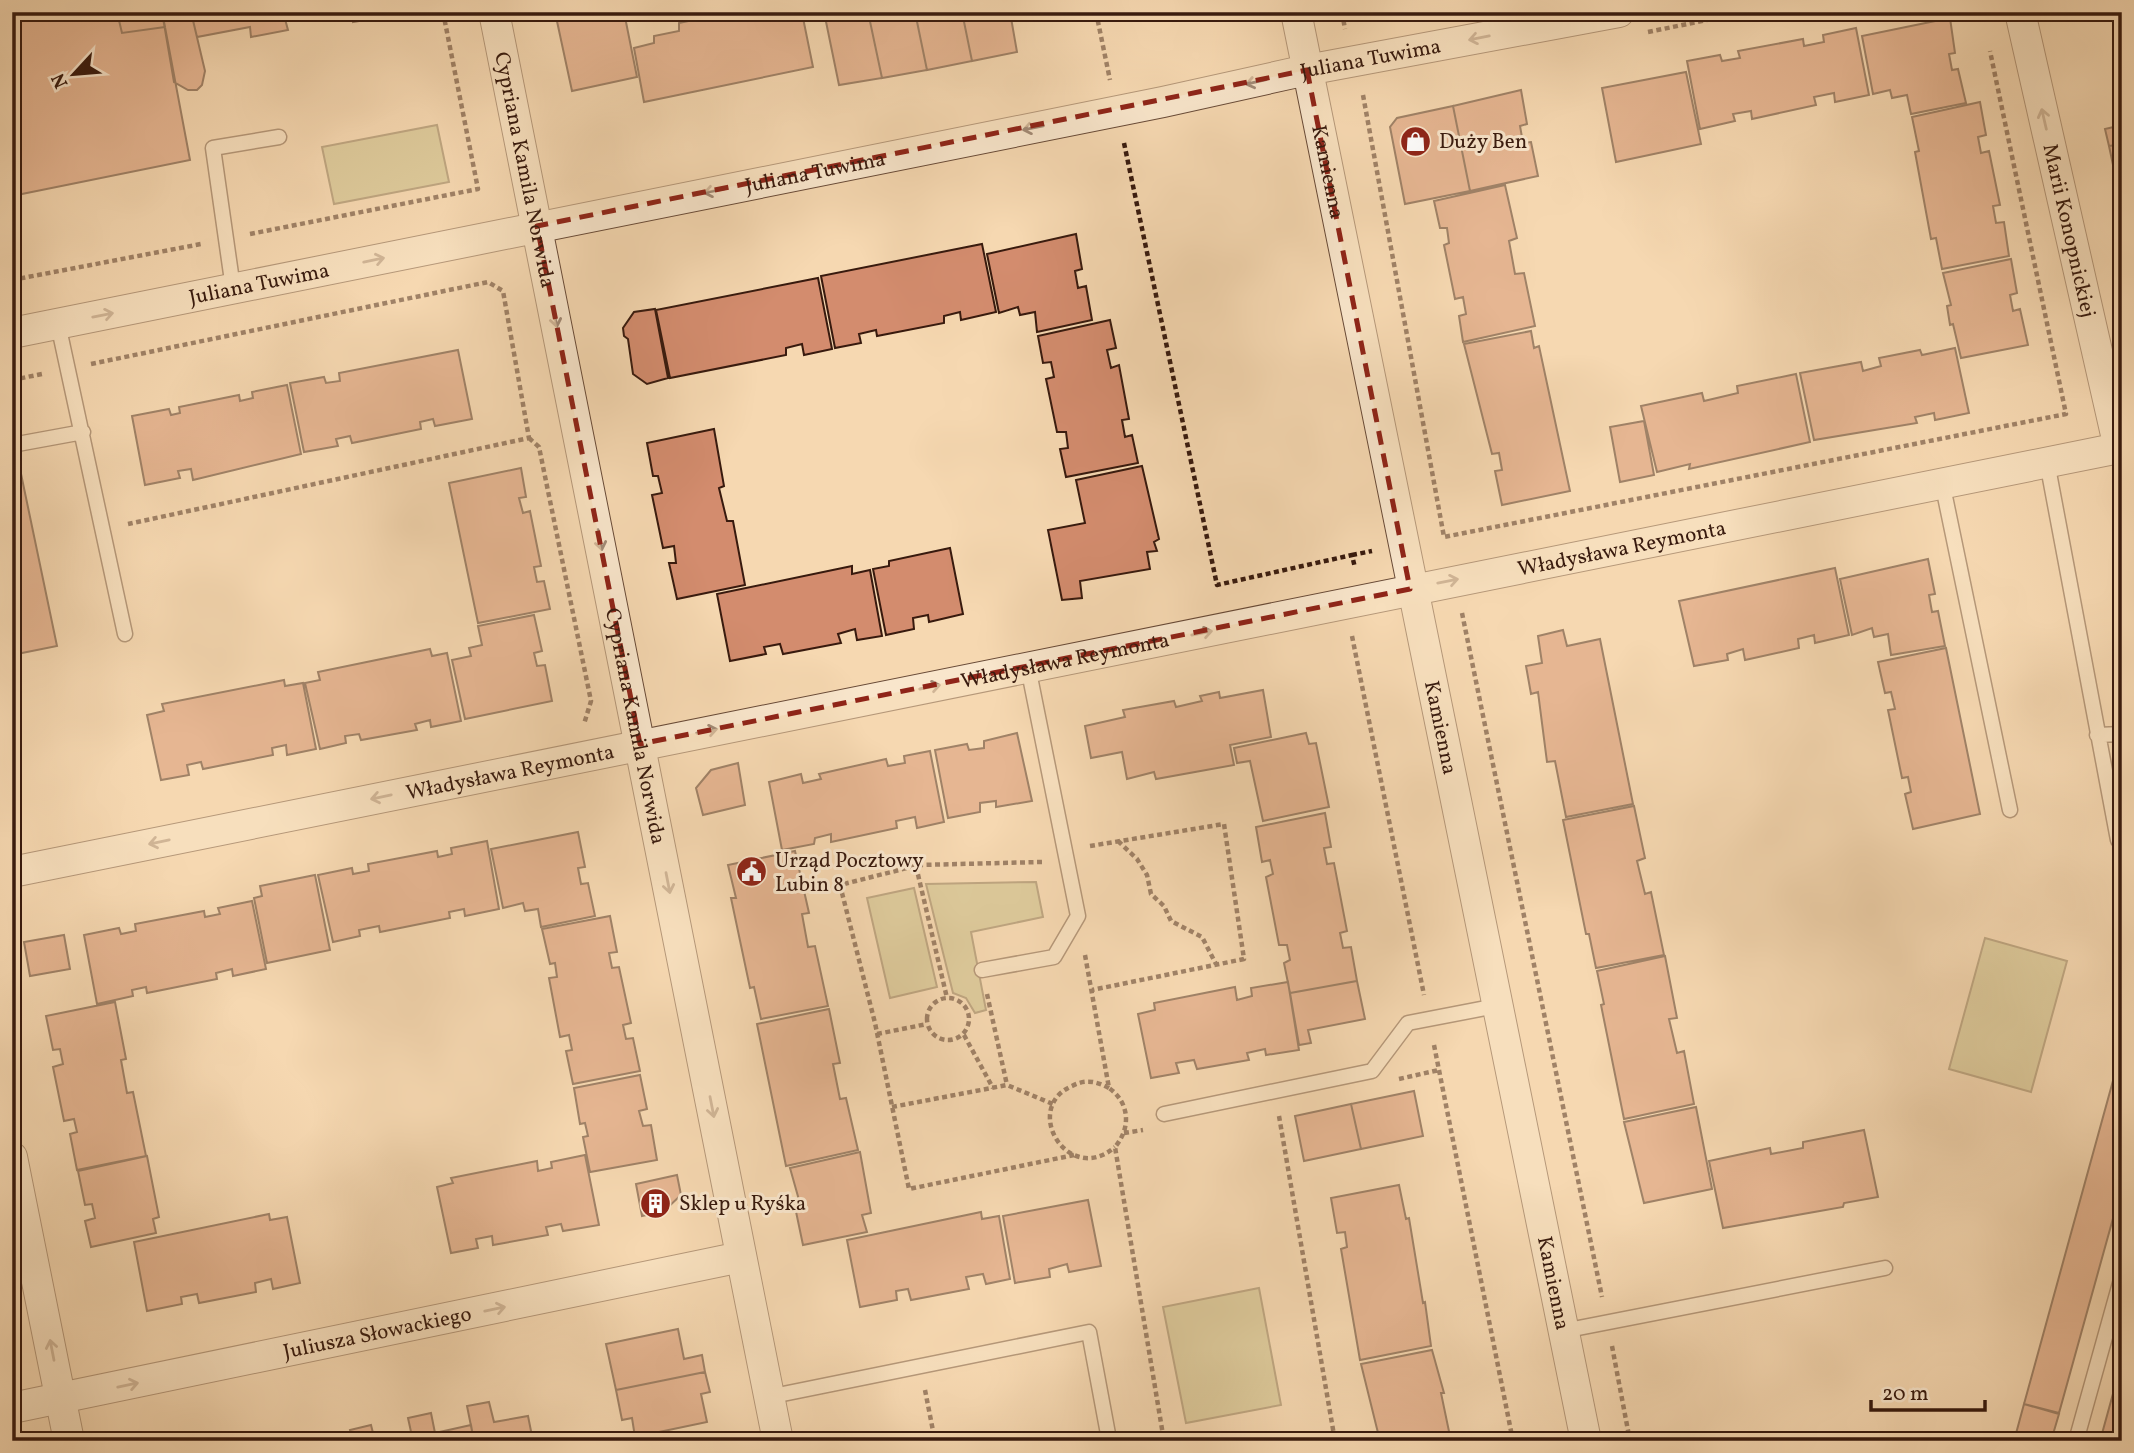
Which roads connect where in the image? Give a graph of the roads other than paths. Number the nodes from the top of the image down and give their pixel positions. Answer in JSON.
{"nodes":[{"id":1,"x":494,"y":12,"type":"edge"},
{"id":2,"x":1296,"y":12,"type":"edge"},
{"id":3,"x":1619,"y":12,"type":"edge"},
{"id":4,"x":2020,"y":12,"type":"edge"},
{"id":5,"x":1307,"y":70,"type":"junction"},
{"id":6,"x":279,"y":137,"type":"dead end"},
{"id":7,"x":537,"y":226,"type":"junction"},
{"id":8,"x":233,"y":288,"type":"junction"},
{"id":9,"x":58,"y":324,"type":"junction"},
{"id":10,"x":12,"y":333,"type":"edge"},
{"id":11,"x":83,"y":432,"type":"junction"},
{"id":12,"x":12,"y":445,"type":"edge"},
{"id":13,"x":2120,"y":449,"type":"edge"},
{"id":14,"x":2047,"y":462,"type":"junction"},
{"id":15,"x":1942,"y":482,"type":"junction"},
{"id":16,"x":1410,"y":589,"type":"junction"},
{"id":17,"x":125,"y":634,"type":"dead end"},
{"id":18,"x":1028,"y":667,"type":"junction"},
{"id":19,"x":2122,"y":734,"type":"edge"},
{"id":20,"x":2097,"y":735,"type":"junction"},
{"id":21,"x":640,"y":744,"type":"junction"},
{"id":22,"x":2010,"y":810,"type":"dead end"},
{"id":23,"x":2118,"y":840,"type":"dead end"},
{"id":24,"x":12,"y":872,"type":"edge"},
{"id":25,"x":982,"y":970,"type":"road end"},
{"id":26,"x":1496,"y":1006,"type":"junction"},
{"id":27,"x":1164,"y":1114,"type":"dead end"},
{"id":28,"x":12,"y":1157,"type":"edge"},
{"id":29,"x":741,"y":1257,"type":"junction"},
{"id":30,"x":1885,"y":1268,"type":"dead end"},
{"id":31,"x":2122,"y":1276,"type":"edge"},
{"id":32,"x":1563,"y":1331,"type":"junction"},
{"id":33,"x":768,"y":1397,"type":"junction"},
{"id":34,"x":61,"y":1399,"type":"junction"},
{"id":35,"x":12,"y":1408,"type":"edge"},
{"id":36,"x":1108,"y":1434,"type":"dead end"},
{"id":37,"x":69,"y":1441,"type":"edge"},
{"id":38,"x":778,"y":1441,"type":"edge"},
{"id":39,"x":1586,"y":1441,"type":"edge"},
{"id":40,"x":2076,"y":1441,"type":"edge"}],
"edges":[{"from":1,"to":7,"type":"street","name":"Cypriana Kamila Norwida"},
{"from":2,"to":5,"type":"street","name":"Kamienna"},
{"from":3,"to":5,"type":"street","name":"Juliana Tuwima","one_way":true},
{"from":13,"to":4,"type":"street","name":"Marii Konopnickiej","one_way":true},
{"from":5,"to":7,"type":"street","name":"Juliana Tuwima","one_way":true},
{"from":5,"to":16,"type":"street","name":"Kamienna"},
{"from":6,"to":8,"type":"lane"},
{"from":8,"to":7,"type":"street","name":"Juliana Tuwima","one_way":true},
{"from":7,"to":21,"type":"street","name":"Cypriana Kamila Norwida","one_way":true},
{"from":9,"to":8,"type":"street","name":"Juliana Tuwima","one_way":true},
{"from":9,"to":10,"type":"street","name":"Juliana Tuwima"},
{"from":9,"to":11,"type":"lane"},
{"from":11,"to":12,"type":"lane"},
{"from":11,"to":17,"type":"lane"},
{"from":13,"to":14,"type":"street","name":"Władysława Reymonta"},
{"from":14,"to":15,"type":"street","name":"Władysława Reymonta"},
{"from":14,"to":20,"type":"lane"},
{"from":16,"to":15,"type":"street","name":"Władysława Reymonta","one_way":true},
{"from":15,"to":22,"type":"lane"},
{"from":18,"to":16,"type":"street","name":"Władysława Reymonta","one_way":true},
{"from":16,"to":26,"type":"street","name":"Kamienna"},
{"from":21,"to":18,"type":"street","name":"Władysława Reymonta","one_way":true},
{"from":18,"to":25,"type":"lane"},
{"from":19,"to":20,"type":"lane"},
{"from":20,"to":23,"type":"lane"},
{"from":21,"to":24,"type":"street","name":"Władysława Reymonta","one_way":true},
{"from":21,"to":29,"type":"street","name":"Cypriana Kamila Norwida","one_way":true},
{"from":26,"to":27,"type":"lane"},
{"from":26,"to":32,"type":"street","name":"Kamienna"},
{"from":34,"to":28,"type":"street","one_way":true},
{"from":29,"to":33,"type":"street","name":"Cypriana Kamila Norwida"},
{"from":34,"to":29,"type":"street","name":"Juliusza Słowackiego","one_way":true},
{"from":30,"to":32,"type":"lane"},
{"from":31,"to":40,"type":"lane"},
{"from":32,"to":39,"type":"street","name":"Kamienna"},
{"from":33,"to":36,"type":"lane"},
{"from":33,"to":38,"type":"street","name":"Cypriana Kamila Norwida"},
{"from":34,"to":35,"type":"street","name":"Juliusza Słowackiego"},
{"from":34,"to":37,"type":"street"}]}
